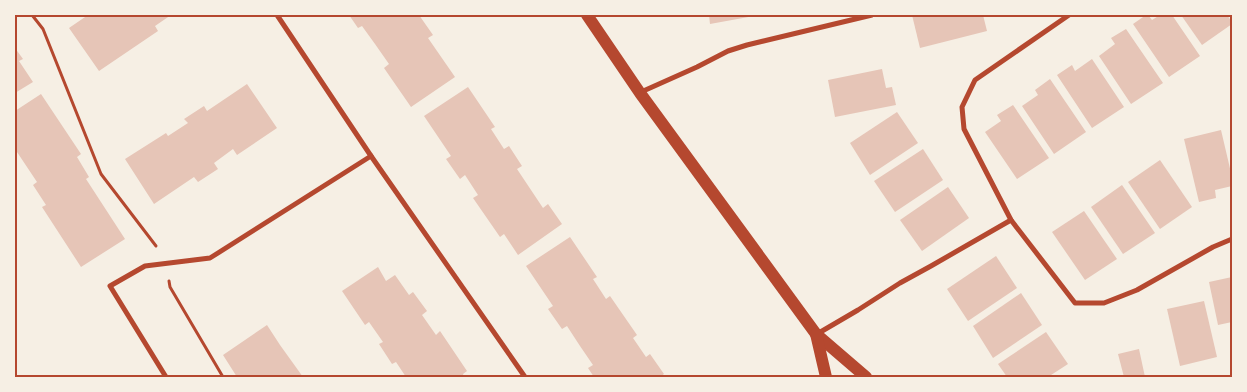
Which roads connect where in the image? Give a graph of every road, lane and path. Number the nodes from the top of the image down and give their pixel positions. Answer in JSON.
{"nodes":[{"id":1,"x":32,"y":15,"type":"edge"},
{"id":2,"x":277,"y":15,"type":"edge"},
{"id":3,"x":587,"y":15,"type":"edge"},
{"id":4,"x":872,"y":15,"type":"edge"},
{"id":5,"x":1069,"y":15,"type":"edge"},
{"id":6,"x":640,"y":93,"type":"junction"},
{"id":7,"x":371,"y":156,"type":"junction"},
{"id":8,"x":1011,"y":220,"type":"junction"},
{"id":9,"x":1232,"y":239,"type":"edge"},
{"id":10,"x":168,"y":263,"type":"junction"},
{"id":11,"x":816,"y":334,"type":"junction"},
{"id":12,"x":166,"y":377,"type":"edge"},
{"id":13,"x":224,"y":377,"type":"edge"},
{"id":14,"x":525,"y":377,"type":"edge"},
{"id":15,"x":826,"y":377,"type":"edge"},
{"id":16,"x":866,"y":377,"type":"edge"}],
"edges":[{"from":1,"to":10,"type":"path"},
{"from":2,"to":7,"type":"street"},
{"from":3,"to":6,"type":"main road"},
{"from":4,"to":6,"type":"street"},
{"from":5,"to":8,"type":"street"},
{"from":6,"to":11,"type":"main road"},
{"from":7,"to":10,"type":"street"},
{"from":7,"to":14,"type":"street"},
{"from":8,"to":9,"type":"street"},
{"from":8,"to":11,"type":"street"},
{"from":10,"to":12,"type":"street"},
{"from":10,"to":13,"type":"path"},
{"from":11,"to":15,"type":"main road"},
{"from":11,"to":16,"type":"main road"}]}
